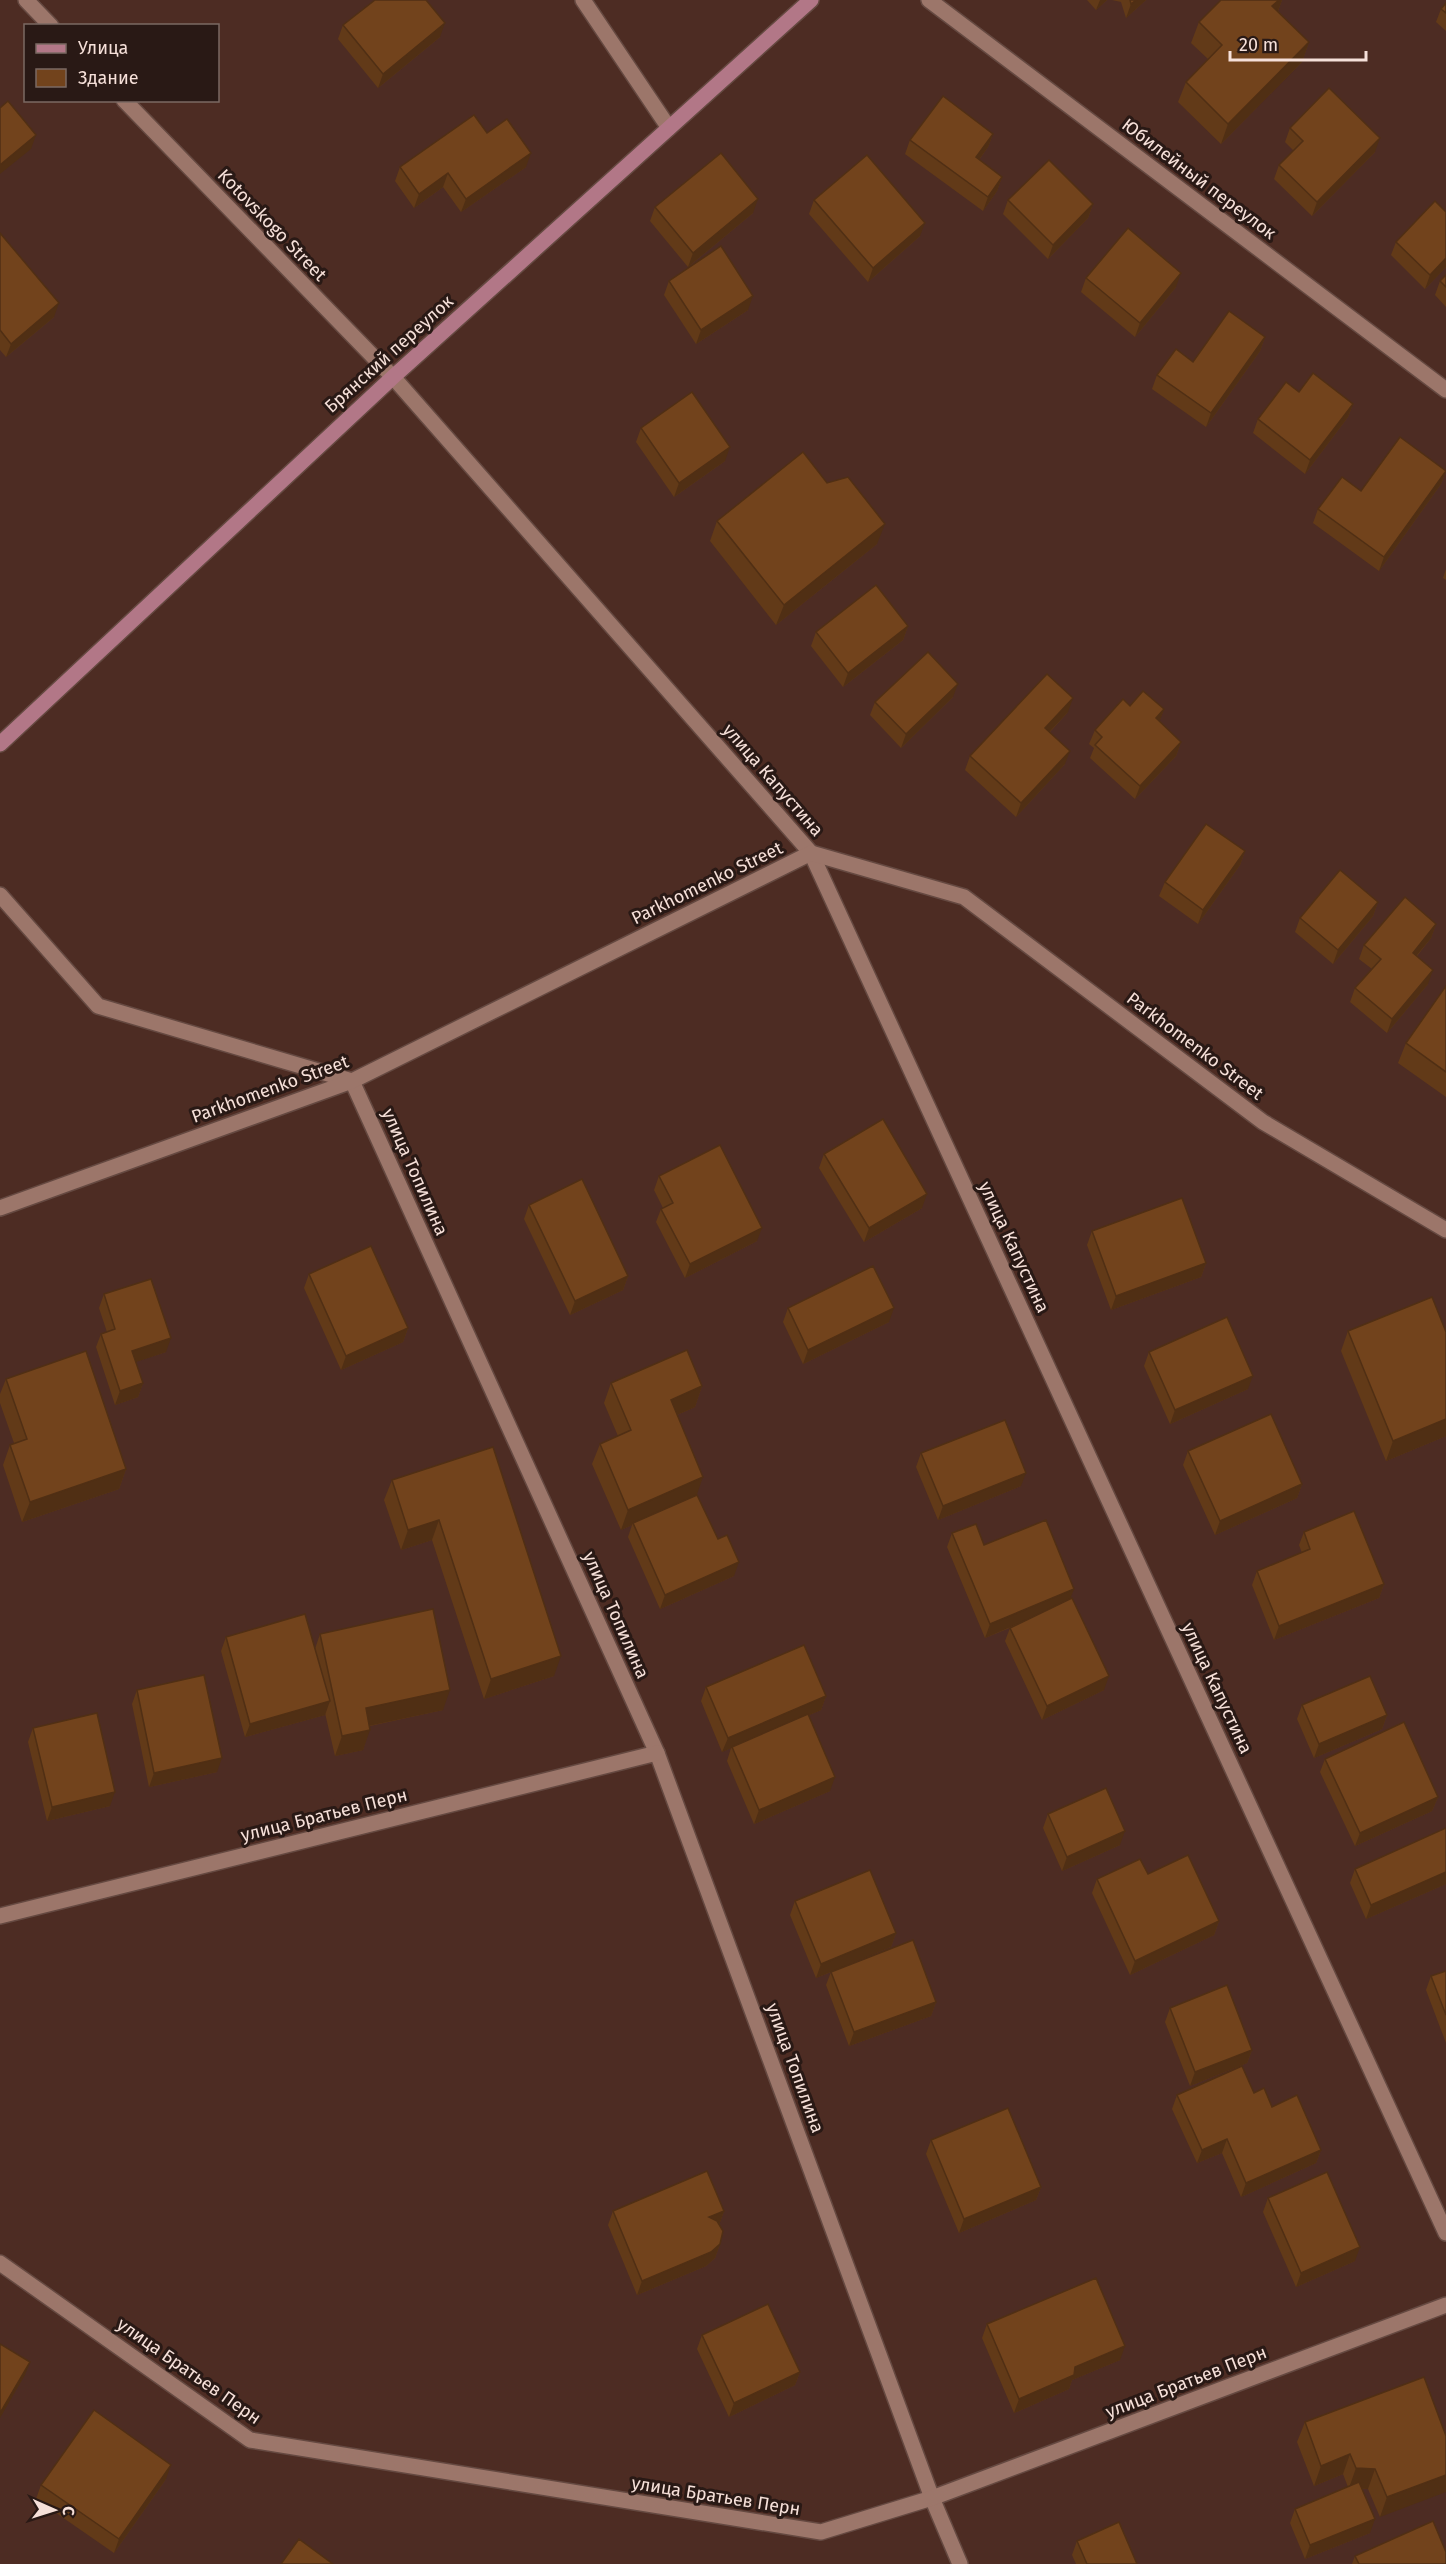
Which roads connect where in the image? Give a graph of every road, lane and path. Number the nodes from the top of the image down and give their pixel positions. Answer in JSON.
{"nodes":[{"id":1,"x":26,"y":0,"type":"edge"},
{"id":2,"x":583,"y":0,"type":"edge"},
{"id":3,"x":811,"y":0,"type":"edge"},
{"id":4,"x":929,"y":0,"type":"edge"},
{"id":5,"x":49,"y":24,"type":"edge"},
{"id":6,"x":126,"y":102,"type":"edge"},
{"id":7,"x":669,"y":128,"type":"junction"},
{"id":8,"x":393,"y":377,"type":"junction"},
{"id":9,"x":1446,"y":390,"type":"edge"},
{"id":10,"x":0,"y":744,"type":"edge"},
{"id":11,"x":811,"y":853,"type":"junction"},
{"id":12,"x":0,"y":895,"type":"edge"},
{"id":13,"x":352,"y":1080,"type":"junction"},
{"id":14,"x":0,"y":1208,"type":"edge"},
{"id":15,"x":1446,"y":1230,"type":"edge"},
{"id":16,"x":657,"y":1753,"type":"junction"},
{"id":17,"x":0,"y":1916,"type":"edge"},
{"id":18,"x":1446,"y":2233,"type":"edge"},
{"id":19,"x":0,"y":2263,"type":"edge"},
{"id":20,"x":1446,"y":2305,"type":"edge"},
{"id":21,"x":932,"y":2498,"type":"junction"},
{"id":22,"x":960,"y":2564,"type":"edge"}],
"edges":[{"from":1,"to":5,"type":"street"},
{"from":2,"to":7,"type":"street"},
{"from":3,"to":7,"type":"main road","name":"Брянский переулок"},
{"from":4,"to":9,"type":"street","name":"Юбилейный переулок"},
{"from":6,"to":8,"type":"street","name":"Kotovskogo Street"},
{"from":7,"to":8,"type":"main road","name":"Брянский переулок"},
{"from":8,"to":10,"type":"main road","name":"Брянский переулок"},
{"from":8,"to":11,"type":"street","name":"улица Капустина"},
{"from":11,"to":13,"type":"street","name":"Parkhomenko Street"},
{"from":11,"to":15,"type":"street","name":"Parkhomenko Street"},
{"from":11,"to":18,"type":"street","name":"улица Капустина"},
{"from":12,"to":13,"type":"street"},
{"from":13,"to":14,"type":"street","name":"Parkhomenko Street"},
{"from":13,"to":16,"type":"street","name":"улица Топилина"},
{"from":16,"to":17,"type":"street","name":"улица Братьев Перн"},
{"from":16,"to":21,"type":"street","name":"улица Топилина"},
{"from":19,"to":21,"type":"street","name":"улица Братьев Перн"},
{"from":20,"to":21,"type":"street","name":"улица Братьев Перн"},
{"from":21,"to":22,"type":"street","name":"улица Топилина"}]}
